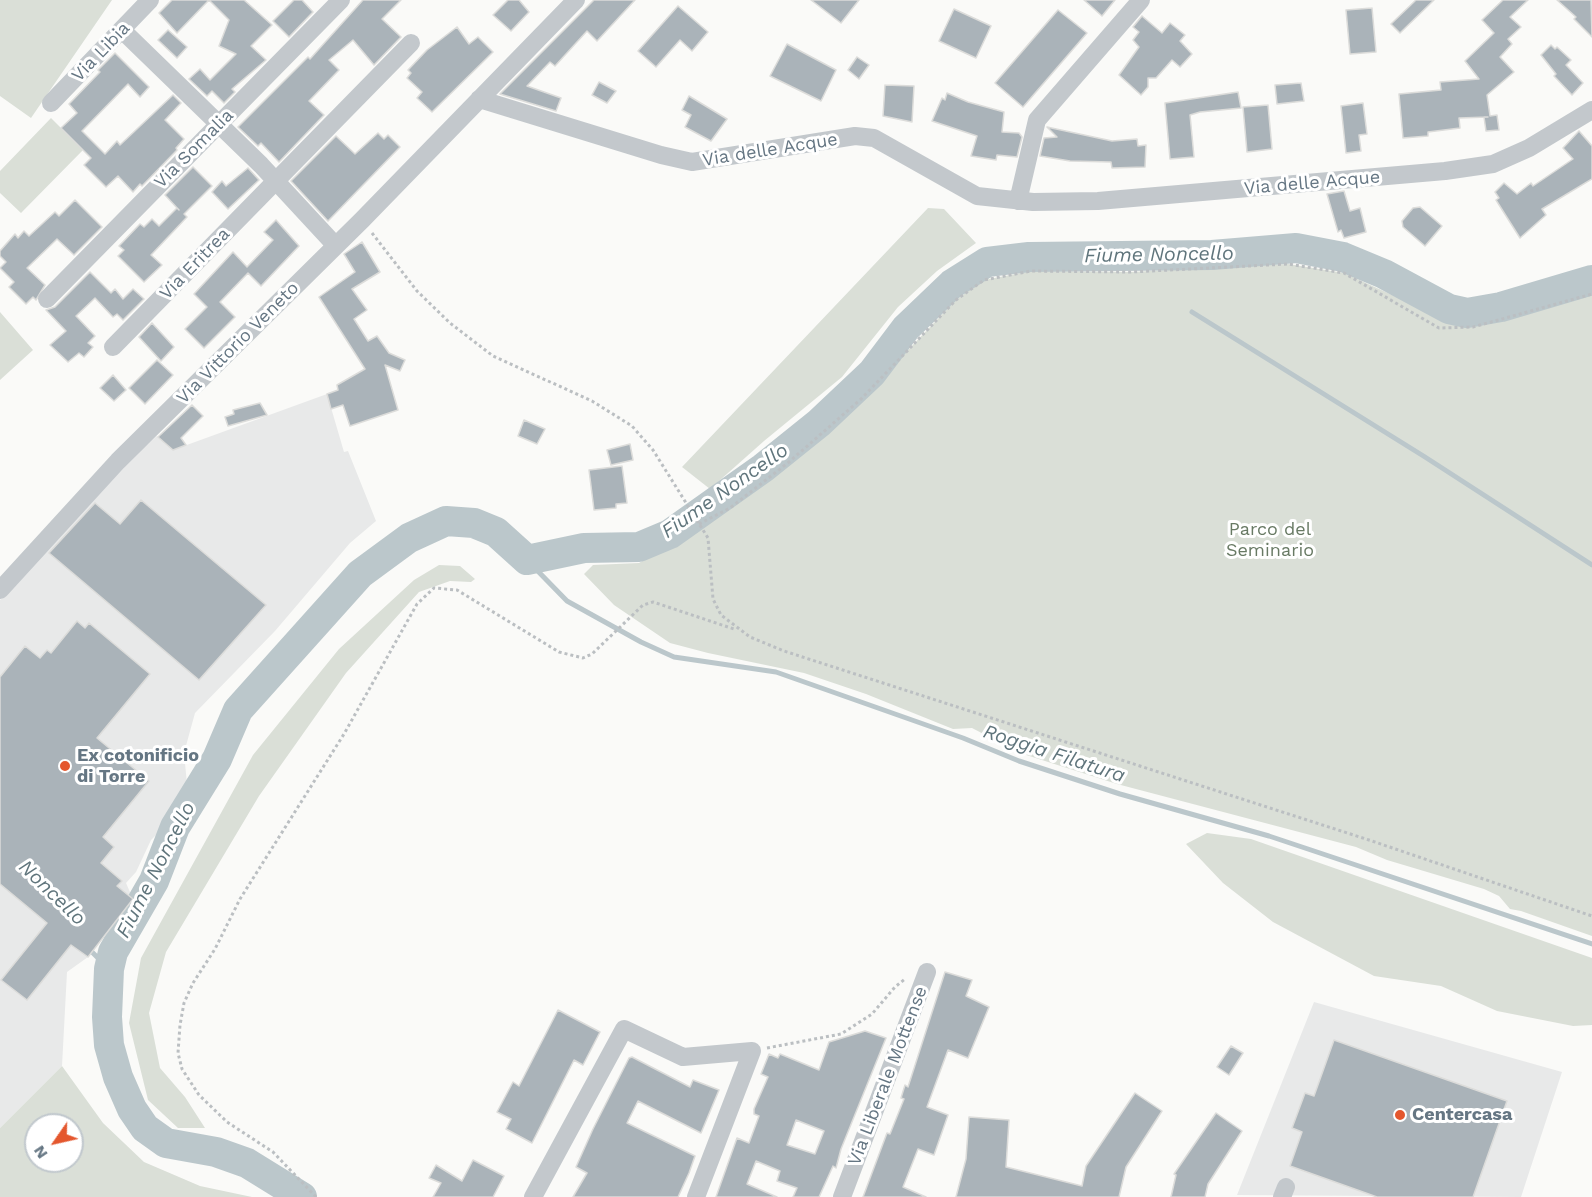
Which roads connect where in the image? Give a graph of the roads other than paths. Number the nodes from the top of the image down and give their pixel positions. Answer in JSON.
{"nodes":[{"id":1,"x":150,"y":0,"type":"edge"},
{"id":2,"x":341,"y":0,"type":"edge"},
{"id":3,"x":576,"y":0,"type":"edge"},
{"id":4,"x":1141,"y":0,"type":"edge"},
{"id":5,"x":122,"y":30,"type":"junction"},
{"id":6,"x":411,"y":43,"type":"dead end"},
{"id":7,"x":479,"y":99,"type":"junction"},
{"id":8,"x":51,"y":103,"type":"dead end"},
{"id":9,"x":1592,"y":110,"type":"edge"},
{"id":10,"x":219,"y":124,"type":"junction"},
{"id":11,"x":276,"y":182,"type":"junction"},
{"id":12,"x":1018,"y":201,"type":"junction"},
{"id":13,"x":336,"y":246,"type":"junction"},
{"id":14,"x":47,"y":299,"type":"dead end"},
{"id":15,"x":113,"y":347,"type":"dead end"},
{"id":16,"x":0,"y":590,"type":"edge"},
{"id":17,"x":927,"y":972,"type":"road end"},
{"id":18,"x":533,"y":1197,"type":"edge"},
{"id":19,"x":696,"y":1197,"type":"edge"},
{"id":20,"x":842,"y":1197,"type":"edge"}],
"edges":[{"from":1,"to":5,"type":"street","name":"Via Libia"},
{"from":2,"to":10,"type":"street","name":"Via Somalia"},
{"from":3,"to":7,"type":"street","name":"Via Vittorio Veneto"},
{"from":4,"to":12,"type":"street"},
{"from":5,"to":8,"type":"street","name":"Via Libia"},
{"from":5,"to":10,"type":"street"},
{"from":6,"to":11,"type":"street","name":"Via Eritrea"},
{"from":7,"to":12,"type":"street","name":"Via delle Acque"},
{"from":7,"to":13,"type":"street","name":"Via Vittorio Veneto"},
{"from":9,"to":12,"type":"street","name":"Via delle Acque"},
{"from":10,"to":11,"type":"street"},
{"from":10,"to":14,"type":"street","name":"Via Somalia"},
{"from":11,"to":13,"type":"street"},
{"from":11,"to":15,"type":"street","name":"Via Eritrea"},
{"from":13,"to":16,"type":"street","name":"Via Vittorio Veneto"},
{"from":17,"to":20,"type":"street","name":"Via Liberale Mottense"},
{"from":18,"to":19,"type":"street"}]}
